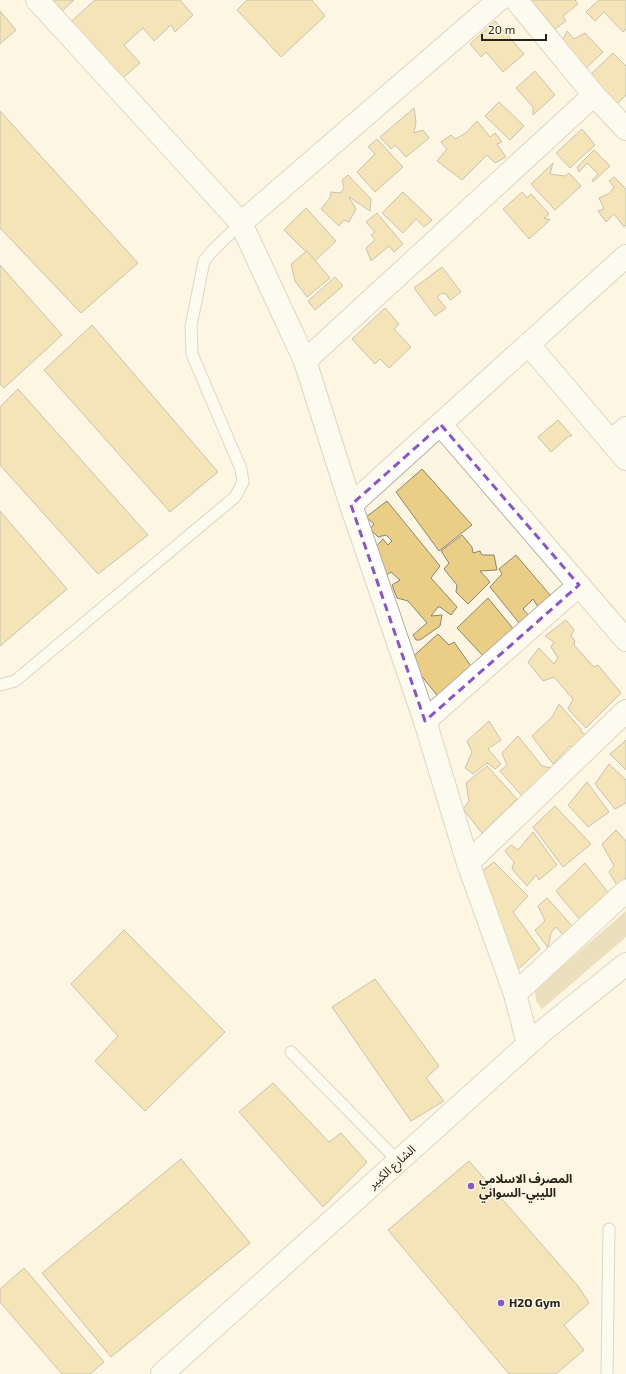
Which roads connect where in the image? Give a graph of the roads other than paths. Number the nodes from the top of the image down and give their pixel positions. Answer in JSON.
{"nodes":[{"id":1,"x":37,"y":0,"type":"edge"},
{"id":2,"x":499,"y":0,"type":"edge"},
{"id":3,"x":516,"y":0,"type":"edge"},
{"id":4,"x":594,"y":95,"type":"junction"},
{"id":5,"x":626,"y":129,"type":"edge"},
{"id":6,"x":242,"y":223,"type":"junction"},
{"id":7,"x":626,"y":256,"type":"edge"},
{"id":8,"x":529,"y":345,"type":"junction"},
{"id":9,"x":305,"y":361,"type":"junction"},
{"id":10,"x":441,"y":425,"type":"junction"},
{"id":11,"x":618,"y":435,"type":"edge"},
{"id":12,"x":626,"y":459,"type":"edge"},
{"id":13,"x":351,"y":505,"type":"junction"},
{"id":14,"x":580,"y":584,"type":"junction"},
{"id":15,"x":626,"y":640,"type":"edge"},
{"id":16,"x":0,"y":685,"type":"edge"},
{"id":17,"x":626,"y":711,"type":"edge"},
{"id":18,"x":425,"y":721,"type":"junction"},
{"id":19,"x":468,"y":863,"type":"junction"},
{"id":20,"x":626,"y":891,"type":"edge"},
{"id":21,"x":626,"y":964,"type":"edge"},
{"id":22,"x":515,"y":994,"type":"junction"},
{"id":23,"x":528,"y":1044,"type":"junction"},
{"id":24,"x":290,"y":1052,"type":"dead end"},
{"id":25,"x":398,"y":1162,"type":"junction"},
{"id":26,"x":609,"y":1229,"type":"dead end"},
{"id":27,"x":162,"y":1374,"type":"edge"},
{"id":28,"x":607,"y":1374,"type":"edge"}],
"edges":[{"from":1,"to":6,"type":"street"},
{"from":2,"to":6,"type":"street"},
{"from":3,"to":4,"type":"street"},
{"from":4,"to":5,"type":"street"},
{"from":4,"to":9,"type":"street"},
{"from":6,"to":9,"type":"street"},
{"from":6,"to":16,"type":"lane"},
{"from":7,"to":8,"type":"street"},
{"from":8,"to":10,"type":"street"},
{"from":8,"to":11,"type":"street"},
{"from":9,"to":13,"type":"street"},
{"from":10,"to":13,"type":"street"},
{"from":10,"to":14,"type":"street"},
{"from":11,"to":12,"type":"street"},
{"from":13,"to":18,"type":"street"},
{"from":14,"to":15,"type":"street"},
{"from":14,"to":18,"type":"street"},
{"from":17,"to":19,"type":"street"},
{"from":18,"to":19,"type":"street"},
{"from":19,"to":22,"type":"street"},
{"from":20,"to":22,"type":"street"},
{"from":21,"to":23,"type":"street","name":"الشارع الكبير"},
{"from":22,"to":23,"type":"street"},
{"from":23,"to":25,"type":"street","name":"الشارع الكبير"},
{"from":24,"to":25,"type":"lane"},
{"from":25,"to":27,"type":"street","name":"الشارع الكبير"},
{"from":26,"to":28,"type":"lane"}]}
